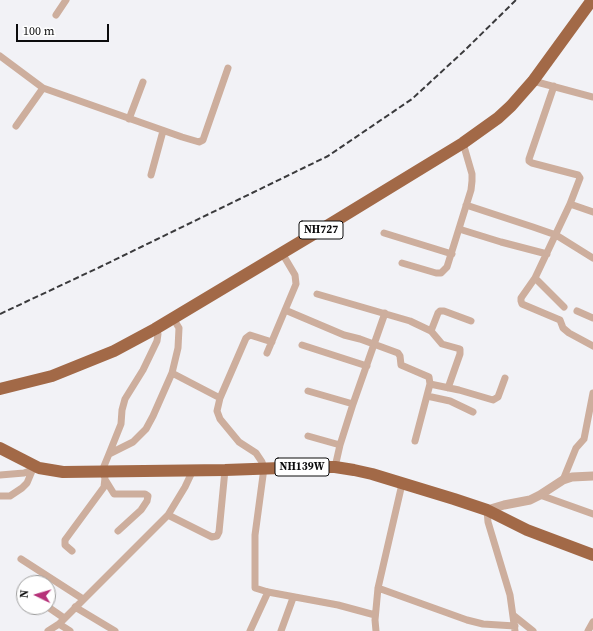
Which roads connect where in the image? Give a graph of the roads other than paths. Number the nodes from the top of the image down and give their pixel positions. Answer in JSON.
{"nodes":[{"id":1,"x":66,"y":0,"type":"edge"},
{"id":2,"x":592,"y":0,"type":"edge"},
{"id":3,"x":56,"y":15,"type":"dead end"},
{"id":4,"x":0,"y":56,"type":"edge"},
{"id":5,"x":228,"y":68,"type":"dead end"},
{"id":6,"x":533,"y":81,"type":"junction"},
{"id":7,"x":143,"y":82,"type":"dead end"},
{"id":8,"x":554,"y":86,"type":"junction"},
{"id":9,"x":43,"y":88,"type":"junction"},
{"id":10,"x":593,"y":97,"type":"edge"},
{"id":11,"x":129,"y":119,"type":"junction"},
{"id":12,"x":16,"y":126,"type":"dead end"},
{"id":13,"x":163,"y":131,"type":"junction"},
{"id":14,"x":463,"y":143,"type":"junction"},
{"id":15,"x":151,"y":175,"type":"dead end"},
{"id":16,"x":570,"y":204,"type":"junction"},
{"id":17,"x":466,"y":205,"type":"junction"},
{"id":18,"x":593,"y":212,"type":"edge"},
{"id":19,"x":459,"y":229,"type":"junction"},
{"id":20,"x":384,"y":233,"type":"dead end"},
{"id":21,"x":556,"y":235,"type":"junction"},
{"id":22,"x":282,"y":253,"type":"junction"},
{"id":23,"x":452,"y":254,"type":"junction"},
{"id":24,"x":547,"y":254,"type":"junction"},
{"id":25,"x":593,"y":258,"type":"edge"},
{"id":26,"x":402,"y":263,"type":"dead end"},
{"id":27,"x":535,"y":278,"type":"junction"},
{"id":28,"x":317,"y":294,"type":"dead end"},
{"id":29,"x":564,"y":307,"type":"dead end"},
{"id":30,"x":284,"y":310,"type":"junction"},
{"id":31,"x":577,"y":311,"type":"dead end"},
{"id":32,"x":385,"y":313,"type":"junction"},
{"id":33,"x":173,"y":318,"type":"junction"},
{"id":34,"x":593,"y":318,"type":"edge"},
{"id":35,"x":471,"y":320,"type":"dead end"},
{"id":36,"x":155,"y":328,"type":"junction"},
{"id":37,"x":431,"y":331,"type":"junction"},
{"id":38,"x":272,"y":342,"type":"junction"},
{"id":39,"x":374,"y":344,"type":"junction"},
{"id":40,"x":302,"y":345,"type":"dead end"},
{"id":41,"x":593,"y":346,"type":"edge"},
{"id":42,"x":267,"y":353,"type":"dead end"},
{"id":43,"x":367,"y":366,"type":"junction"},
{"id":44,"x":172,"y":373,"type":"junction"},
{"id":45,"x":505,"y":378,"type":"dead end"},
{"id":46,"x":430,"y":384,"type":"junction"},
{"id":47,"x":448,"y":388,"type":"junction"},
{"id":48,"x":0,"y":389,"type":"edge"},
{"id":49,"x":308,"y":391,"type":"dead end"},
{"id":50,"x":593,"y":393,"type":"edge"},
{"id":51,"x":427,"y":396,"type":"junction"},
{"id":52,"x":220,"y":398,"type":"junction"},
{"id":53,"x":353,"y":404,"type":"junction"},
{"id":54,"x":473,"y":412,"type":"dead end"},
{"id":55,"x":590,"y":430,"type":"edge"},
{"id":56,"x":308,"y":436,"type":"dead end"},
{"id":57,"x":415,"y":441,"type":"dead end"},
{"id":58,"x":340,"y":445,"type":"junction"},
{"id":59,"x":0,"y":448,"type":"edge"},
{"id":60,"x":109,"y":454,"type":"junction"},
{"id":61,"x":335,"y":467,"type":"junction"},
{"id":62,"x":264,"y":468,"type":"junction"},
{"id":63,"x":35,"y":469,"type":"junction"},
{"id":64,"x":193,"y":470,"type":"junction"},
{"id":65,"x":225,"y":470,"type":"junction"},
{"id":66,"x":0,"y":475,"type":"edge"},
{"id":67,"x":104,"y":476,"type":"junction"},
{"id":68,"x":593,"y":476,"type":"edge"},
{"id":69,"x":563,"y":480,"type":"junction"},
{"id":70,"x":402,"y":484,"type":"junction"},
{"id":71,"x":540,"y":495,"type":"junction"},
{"id":72,"x":0,"y":496,"type":"edge"},
{"id":73,"x":487,"y":510,"type":"junction"},
{"id":74,"x":593,"y":514,"type":"edge"},
{"id":75,"x":168,"y":515,"type":"junction"},
{"id":76,"x":118,"y":531,"type":"dead end"},
{"id":77,"x":72,"y":551,"type":"dead end"},
{"id":78,"x":593,"y":555,"type":"edge"},
{"id":79,"x":21,"y":559,"type":"dead end"},
{"id":80,"x":378,"y":588,"type":"junction"},
{"id":81,"x":268,"y":592,"type":"junction"},
{"id":82,"x":294,"y":598,"type":"junction"},
{"id":83,"x":83,"y":599,"type":"junction"},
{"id":84,"x":75,"y":607,"type":"junction"},
{"id":85,"x":56,"y":612,"type":"edge"},
{"id":86,"x":375,"y":615,"type":"junction"},
{"id":87,"x":513,"y":615,"type":"junction"},
{"id":88,"x":64,"y":618,"type":"junction"},
{"id":89,"x":593,"y":622,"type":"edge"},
{"id":90,"x":59,"y":624,"type":"junction"},
{"id":91,"x":515,"y":629,"type":"edge"},
{"id":92,"x":48,"y":631,"type":"edge"},
{"id":93,"x":70,"y":631,"type":"edge"},
{"id":94,"x":115,"y":631,"type":"edge"},
{"id":95,"x":250,"y":631,"type":"edge"},
{"id":96,"x":281,"y":631,"type":"edge"},
{"id":97,"x":376,"y":631,"type":"edge"},
{"id":98,"x":533,"y":631,"type":"edge"},
{"id":99,"x":588,"y":631,"type":"edge"}],
"edges":[{"from":1,"to":3,"type":"street"},
{"from":2,"to":6,"type":"highway","number":"NH727"},
{"from":4,"to":9,"type":"street"},
{"from":5,"to":13,"type":"street"},
{"from":6,"to":8,"type":"street"},
{"from":6,"to":14,"type":"highway","number":"NH727"},
{"from":7,"to":11,"type":"street"},
{"from":8,"to":10,"type":"street"},
{"from":8,"to":16,"type":"street"},
{"from":9,"to":11,"type":"street"},
{"from":9,"to":12,"type":"street"},
{"from":11,"to":13,"type":"street"},
{"from":13,"to":15,"type":"street"},
{"from":14,"to":17,"type":"street"},
{"from":14,"to":22,"type":"highway","number":"NH727"},
{"from":16,"to":18,"type":"street"},
{"from":16,"to":21,"type":"street"},
{"from":17,"to":19,"type":"street"},
{"from":17,"to":21,"type":"street"},
{"from":19,"to":23,"type":"street"},
{"from":19,"to":24,"type":"street"},
{"from":20,"to":23,"type":"street"},
{"from":21,"to":24,"type":"street"},
{"from":21,"to":25,"type":"street"},
{"from":22,"to":30,"type":"street"},
{"from":22,"to":33,"type":"highway","number":"NH727"},
{"from":23,"to":26,"type":"street"},
{"from":24,"to":27,"type":"street"},
{"from":27,"to":29,"type":"street"},
{"from":27,"to":41,"type":"street"},
{"from":28,"to":32,"type":"street"},
{"from":30,"to":38,"type":"street"},
{"from":30,"to":39,"type":"street"},
{"from":31,"to":34,"type":"street"},
{"from":32,"to":37,"type":"street"},
{"from":32,"to":39,"type":"street"},
{"from":33,"to":36,"type":"highway","number":"NH727"},
{"from":33,"to":44,"type":"street"},
{"from":35,"to":37,"type":"street"},
{"from":36,"to":48,"type":"highway","number":"NH727"},
{"from":36,"to":60,"type":"street"},
{"from":37,"to":47,"type":"street"},
{"from":38,"to":42,"type":"street"},
{"from":38,"to":52,"type":"street"},
{"from":39,"to":43,"type":"street"},
{"from":39,"to":46,"type":"street"},
{"from":40,"to":43,"type":"street"},
{"from":43,"to":53,"type":"street"},
{"from":44,"to":52,"type":"street"},
{"from":44,"to":60,"type":"street"},
{"from":45,"to":47,"type":"street"},
{"from":46,"to":47,"type":"street"},
{"from":46,"to":51,"type":"street"},
{"from":49,"to":53,"type":"street"},
{"from":50,"to":55,"type":"street"},
{"from":51,"to":54,"type":"street"},
{"from":51,"to":57,"type":"street"},
{"from":52,"to":62,"type":"street"},
{"from":53,"to":58,"type":"street"},
{"from":55,"to":69,"type":"street"},
{"from":56,"to":58,"type":"street"},
{"from":58,"to":61,"type":"street"},
{"from":59,"to":63,"type":"highway","number":"NH139W"},
{"from":60,"to":67,"type":"street"},
{"from":61,"to":62,"type":"highway","number":"NH139W"},
{"from":61,"to":70,"type":"highway","number":"NH139W"},
{"from":62,"to":65,"type":"highway","number":"NH139W"},
{"from":62,"to":81,"type":"street"},
{"from":63,"to":66,"type":"street"},
{"from":63,"to":67,"type":"highway","number":"NH139W"},
{"from":63,"to":72,"type":"street"},
{"from":64,"to":65,"type":"highway","number":"NH139W"},
{"from":64,"to":67,"type":"highway","number":"NH139W"},
{"from":64,"to":75,"type":"street"},
{"from":65,"to":75,"type":"street"},
{"from":67,"to":76,"type":"street"},
{"from":67,"to":77,"type":"street"},
{"from":68,"to":69,"type":"street"},
{"from":69,"to":71,"type":"street"},
{"from":70,"to":73,"type":"highway","number":"NH139W"},
{"from":70,"to":80,"type":"street"},
{"from":71,"to":73,"type":"street"},
{"from":71,"to":74,"type":"street"},
{"from":73,"to":78,"type":"highway","number":"NH139W"},
{"from":73,"to":87,"type":"street"},
{"from":75,"to":83,"type":"street"},
{"from":79,"to":83,"type":"street"},
{"from":80,"to":86,"type":"street"},
{"from":80,"to":91,"type":"street"},
{"from":81,"to":82,"type":"street"},
{"from":81,"to":95,"type":"street"},
{"from":82,"to":86,"type":"street"},
{"from":82,"to":96,"type":"street"},
{"from":83,"to":84,"type":"street"},
{"from":84,"to":88,"type":"street"},
{"from":84,"to":94,"type":"street"},
{"from":85,"to":88,"type":"street"},
{"from":86,"to":97,"type":"street"},
{"from":87,"to":91,"type":"street"},
{"from":87,"to":98,"type":"street"},
{"from":88,"to":90,"type":"street"},
{"from":89,"to":99,"type":"street"},
{"from":90,"to":92,"type":"street"},
{"from":90,"to":93,"type":"street"}]}
